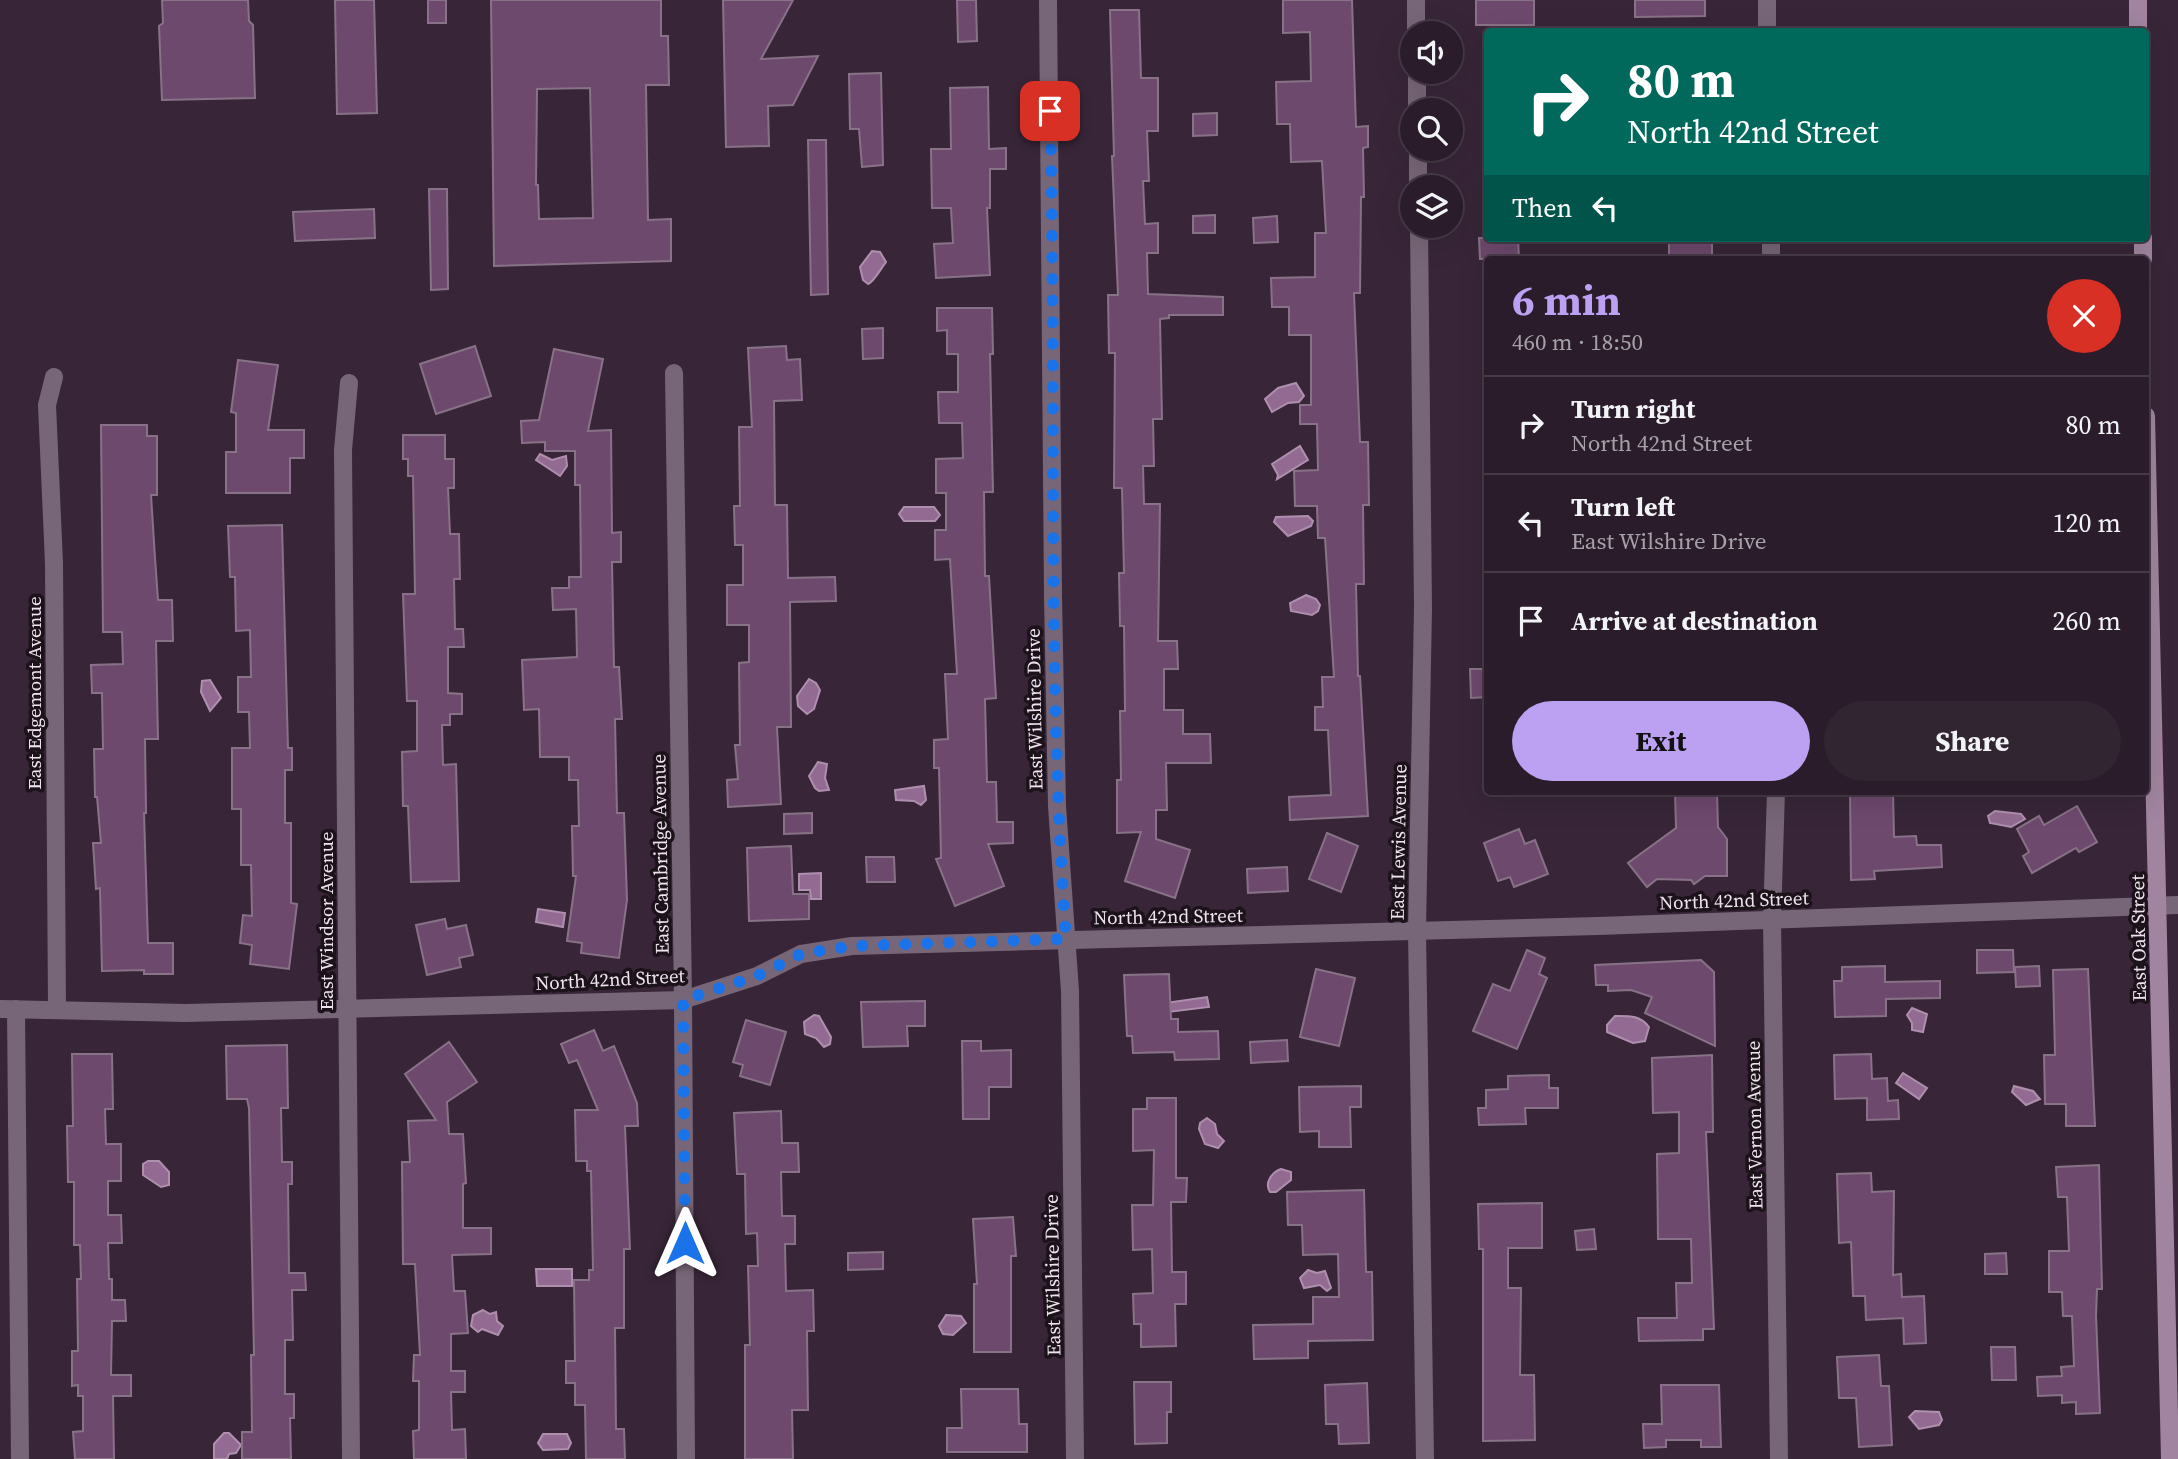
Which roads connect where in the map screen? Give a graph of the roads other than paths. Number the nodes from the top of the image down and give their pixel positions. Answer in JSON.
{"nodes":[{"id":1,"x":1048,"y":0,"type":"edge"},
{"id":2,"x":1416,"y":0,"type":"edge"},
{"id":3,"x":1767,"y":0,"type":"edge"},
{"id":4,"x":2138,"y":0,"type":"edge"},
{"id":5,"x":1416,"y":21,"type":"edge"},
{"id":6,"x":1767,"y":28,"type":"edge"},
{"id":7,"x":2138,"y":28,"type":"edge"},
{"id":8,"x":1419,"y":238,"type":"edge"},
{"id":9,"x":674,"y":373,"type":"dead end"},
{"id":10,"x":54,"y":377,"type":"dead end"},
{"id":11,"x":349,"y":383,"type":"dead end"},
{"id":12,"x":2149,"y":538,"type":"edge"},
{"id":13,"x":1776,"y":795,"type":"edge"},
{"id":14,"x":2178,"y":905,"type":"edge"},
{"id":15,"x":2158,"y":906,"type":"junction"},
{"id":16,"x":1772,"y":920,"type":"junction"},
{"id":17,"x":1417,"y":931,"type":"junction"},
{"id":18,"x":1066,"y":939,"type":"junction"},
{"id":19,"x":683,"y":1000,"type":"junction"},
{"id":20,"x":8,"y":1009,"type":"edge"},
{"id":21,"x":57,"y":1009,"type":"junction"},
{"id":22,"x":348,"y":1011,"type":"junction"},
{"id":23,"x":20,"y":1459,"type":"edge"},
{"id":24,"x":351,"y":1459,"type":"edge"},
{"id":25,"x":686,"y":1459,"type":"edge"},
{"id":26,"x":1075,"y":1459,"type":"edge"},
{"id":27,"x":1425,"y":1459,"type":"edge"},
{"id":28,"x":1779,"y":1459,"type":"edge"},
{"id":29,"x":2170,"y":1459,"type":"edge"}],
"edges":[{"from":1,"to":18,"type":"street","name":"East Wilshire Drive"},
{"from":2,"to":5,"type":"street"},
{"from":3,"to":6,"type":"street"},
{"from":4,"to":7,"type":"street"},
{"from":8,"to":17,"type":"street","name":"East Lewis Avenue"},
{"from":9,"to":19,"type":"street","name":"East Cambridge Avenue"},
{"from":10,"to":21,"type":"street","name":"East Edgemont Avenue"},
{"from":11,"to":22,"type":"street","name":"East Windsor Avenue"},
{"from":12,"to":15,"type":"street","name":"East Oak Street"},
{"from":13,"to":16,"type":"street","name":"East Vernon Avenue"},
{"from":14,"to":15,"type":"street","name":"North 42nd Street"},
{"from":15,"to":16,"type":"street","name":"North 42nd Street"},
{"from":15,"to":29,"type":"street","name":"East Oak Street"},
{"from":16,"to":17,"type":"street","name":"North 42nd Street"},
{"from":16,"to":28,"type":"street","name":"East Vernon Avenue"},
{"from":17,"to":18,"type":"street","name":"North 42nd Street"},
{"from":17,"to":27,"type":"street","name":"East Lewis Avenue"},
{"from":18,"to":19,"type":"street","name":"North 42nd Street"},
{"from":18,"to":26,"type":"street","name":"East Wilshire Drive"},
{"from":19,"to":22,"type":"street","name":"North 42nd Street"},
{"from":19,"to":25,"type":"street","name":"East Cambridge Avenue"},
{"from":20,"to":21,"type":"street","name":"North 42nd Street"},
{"from":20,"to":23,"type":"street"},
{"from":21,"to":22,"type":"street","name":"North 42nd Street"},
{"from":22,"to":24,"type":"street","name":"East Windsor Avenue"}]}
